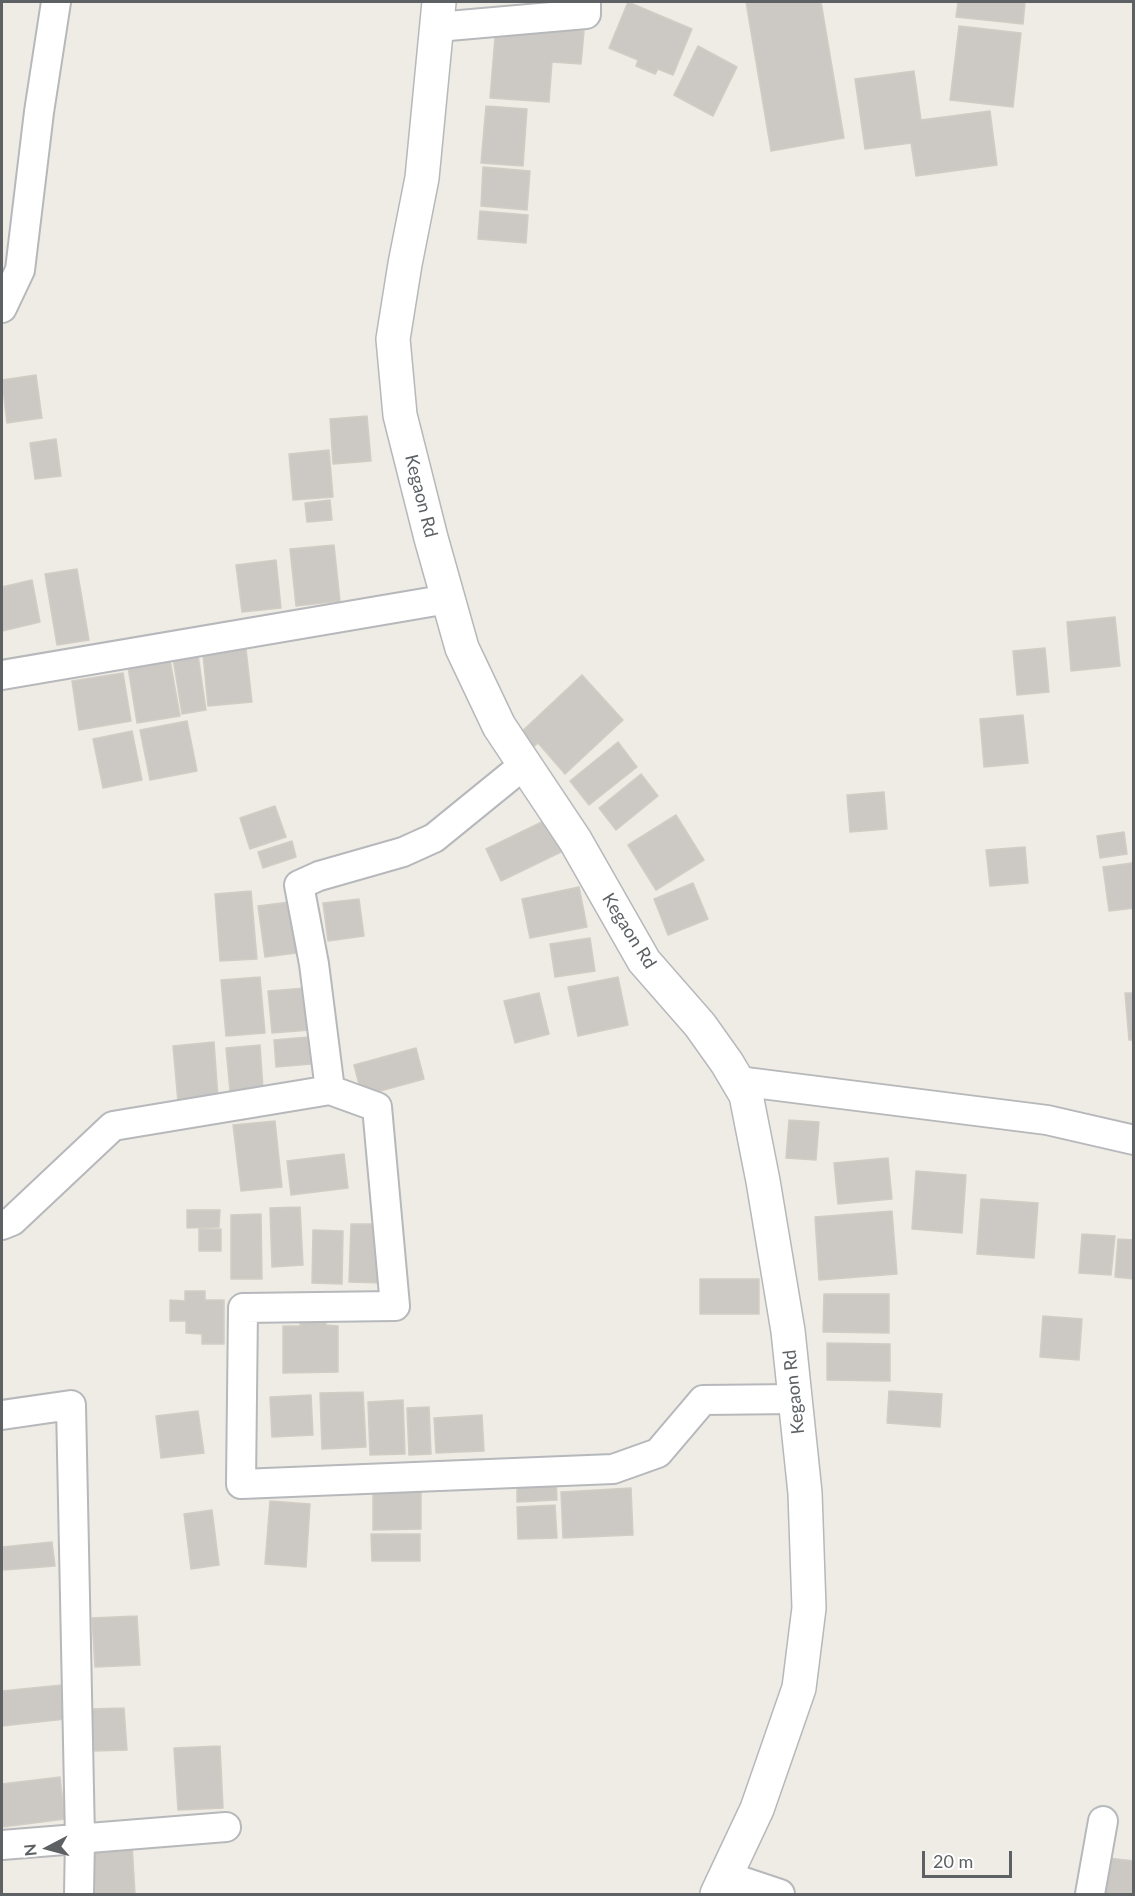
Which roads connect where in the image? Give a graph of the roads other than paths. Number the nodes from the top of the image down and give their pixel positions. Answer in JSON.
{"nodes":[{"id":1,"x":56,"y":2,"type":"edge"},
{"id":2,"x":586,"y":2,"type":"edge"},
{"id":3,"x":438,"y":14,"type":"edge"},
{"id":4,"x":2,"y":308,"type":"edge"},
{"id":5,"x":448,"y":599,"type":"junction"},
{"id":6,"x":2,"y":675,"type":"edge"},
{"id":7,"x":525,"y":764,"type":"junction"},
{"id":8,"x":738,"y":1082,"type":"junction"},
{"id":9,"x":330,"y":1090,"type":"junction"},
{"id":10,"x":1134,"y":1140,"type":"edge"},
{"id":11,"x":2,"y":1225,"type":"edge"},
{"id":12,"x":795,"y":1399,"type":"junction"},
{"id":13,"x":2,"y":1415,"type":"edge"},
{"id":14,"x":1102,"y":1821,"type":"dead end"},
{"id":15,"x":226,"y":1827,"type":"dead end"},
{"id":16,"x":80,"y":1838,"type":"junction"},
{"id":17,"x":2,"y":1845,"type":"edge"},
{"id":18,"x":722,"y":1885,"type":"edge"},
{"id":19,"x":79,"y":1894,"type":"edge"},
{"id":20,"x":780,"y":1894,"type":"edge"},
{"id":21,"x":1090,"y":1894,"type":"edge"}],
"edges":[{"from":1,"to":4,"type":"street"},
{"from":2,"to":3,"type":"street"},
{"from":3,"to":5,"type":"street","name":"Kegaon Rd"},
{"from":5,"to":6,"type":"street"},
{"from":5,"to":7,"type":"street","name":"Kegaon Rd"},
{"from":7,"to":8,"type":"street","name":"Kegaon Rd"},
{"from":7,"to":9,"type":"street"},
{"from":8,"to":10,"type":"street"},
{"from":8,"to":12,"type":"street","name":"Kegaon Rd"},
{"from":9,"to":11,"type":"street"},
{"from":9,"to":12,"type":"street"},
{"from":12,"to":18,"type":"street","name":"Kegaon Rd"},
{"from":13,"to":16,"type":"street"},
{"from":14,"to":21,"type":"street"},
{"from":15,"to":16,"type":"street"},
{"from":16,"to":17,"type":"street"},
{"from":16,"to":19,"type":"street"},
{"from":18,"to":20,"type":"street"}]}
